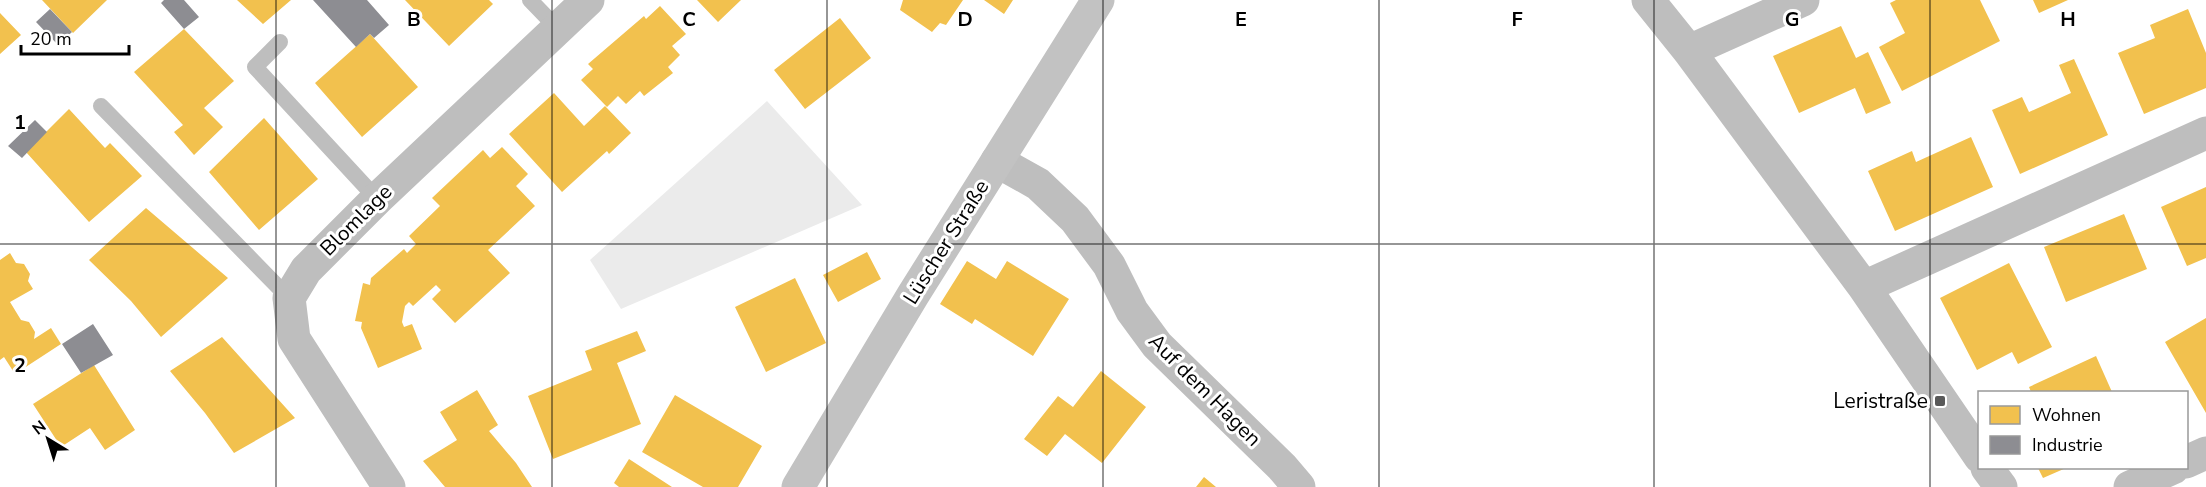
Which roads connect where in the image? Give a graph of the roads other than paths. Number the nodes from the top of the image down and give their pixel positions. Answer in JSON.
{"nodes":[{"id":1,"x":530,"y":0,"type":"edge"},
{"id":2,"x":588,"y":0,"type":"edge"},
{"id":3,"x":1098,"y":0,"type":"edge"},
{"id":4,"x":1648,"y":0,"type":"edge"},
{"id":5,"x":1803,"y":0,"type":"edge"},
{"id":6,"x":558,"y":29,"type":"junction"},
{"id":7,"x":280,"y":42,"type":"dead end"},
{"id":8,"x":1689,"y":51,"type":"junction"},
{"id":9,"x":101,"y":106,"type":"dead end"},
{"id":10,"x":2206,"y":133,"type":"edge"},
{"id":11,"x":996,"y":161,"type":"junction"},
{"id":12,"x":377,"y":200,"type":"junction"},
{"id":13,"x":1864,"y":287,"type":"junction"},
{"id":14,"x":289,"y":298,"type":"junction"},
{"id":15,"x":2206,"y":453,"type":"edge"},
{"id":16,"x":1978,"y":454,"type":"edge"},
{"id":17,"x":2188,"y":462,"type":"edge"},
{"id":18,"x":1988,"y":469,"type":"edge"},
{"id":19,"x":2171,"y":469,"type":"edge"},
{"id":20,"x":388,"y":487,"type":"edge"},
{"id":21,"x":798,"y":487,"type":"edge"},
{"id":22,"x":1299,"y":487,"type":"edge"},
{"id":23,"x":2001,"y":487,"type":"edge"},
{"id":24,"x":2130,"y":487,"type":"edge"}],
"edges":[{"from":1,"to":6,"type":"lane"},
{"from":2,"to":6,"type":"street","name":"Blomlage"},
{"from":3,"to":11,"type":"street","name":"Lüscher Straße"},
{"from":4,"to":8,"type":"street"},
{"from":5,"to":8,"type":"street"},
{"from":6,"to":12,"type":"street","name":"Blomlage"},
{"from":7,"to":12,"type":"lane"},
{"from":8,"to":13,"type":"street"},
{"from":9,"to":14,"type":"lane"},
{"from":10,"to":13,"type":"street"},
{"from":11,"to":21,"type":"street","name":"Lüscher Straße"},
{"from":11,"to":22,"type":"street","name":"Auf dem Hagen"},
{"from":12,"to":14,"type":"street","name":"Blomlage"},
{"from":13,"to":16,"type":"street"},
{"from":14,"to":20,"type":"street"},
{"from":15,"to":17,"type":"street"},
{"from":18,"to":23,"type":"street"},
{"from":19,"to":24,"type":"street"}]}
